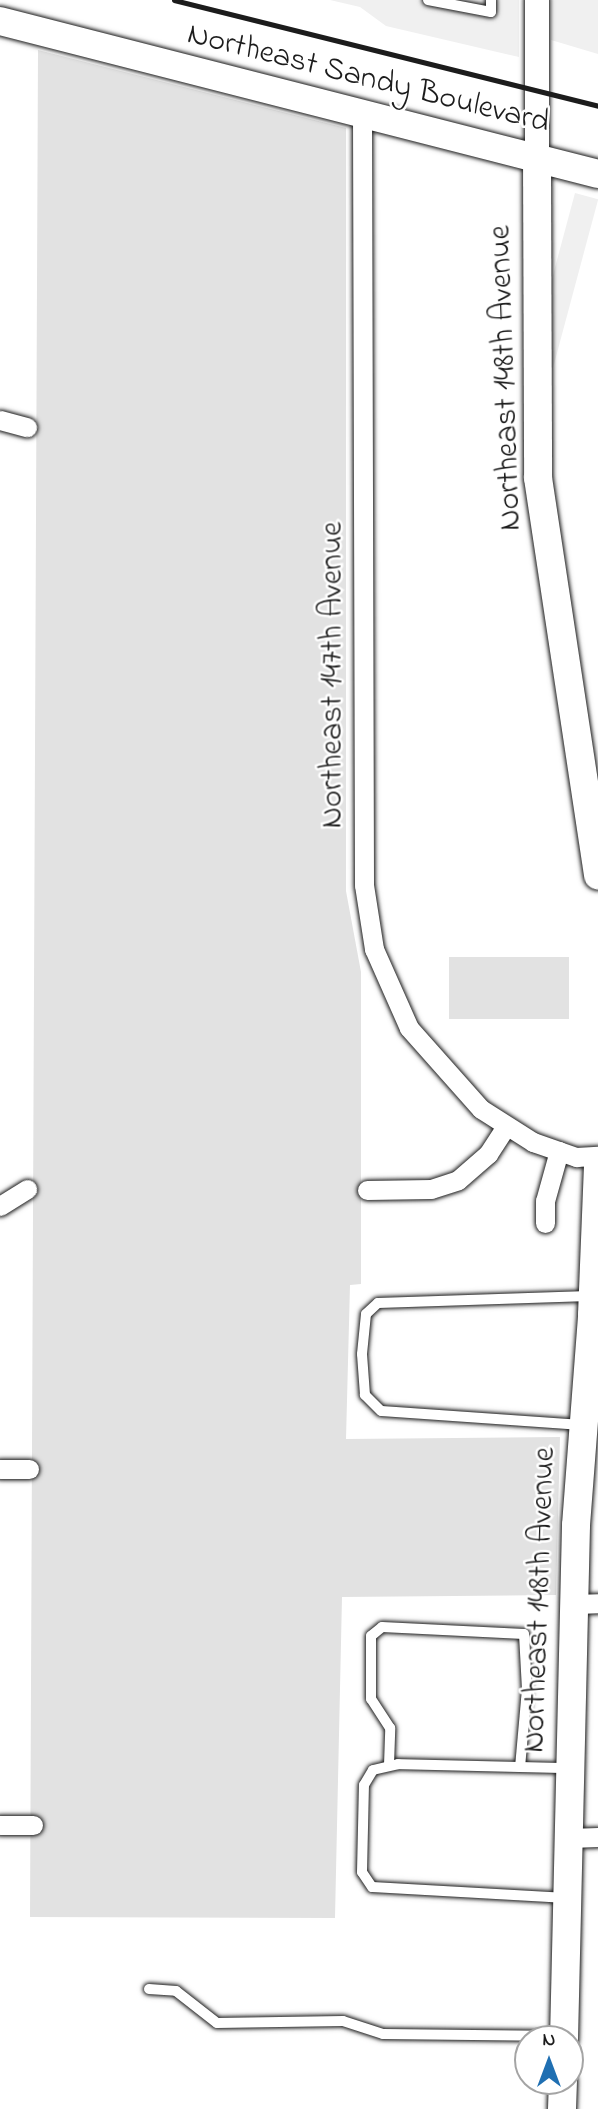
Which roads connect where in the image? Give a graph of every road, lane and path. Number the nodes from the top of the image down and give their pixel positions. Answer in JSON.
{"nodes":[{"id":1,"x":428,"y":0,"type":"edge"},
{"id":2,"x":491,"y":0,"type":"edge"},
{"id":3,"x":537,"y":0,"type":"edge"},
{"id":4,"x":0,"y":21,"type":"edge"},
{"id":5,"x":362,"y":115,"type":"junction"},
{"id":6,"x":537,"y":159,"type":"junction"},
{"id":7,"x":598,"y":174,"type":"edge"},
{"id":8,"x":0,"y":421,"type":"edge"},
{"id":9,"x":27,"y":427,"type":"dead end"},
{"id":10,"x":598,"y":876,"type":"edge"},
{"id":11,"x":505,"y":1128,"type":"junction"},
{"id":12,"x":559,"y":1152,"type":"junction"},
{"id":13,"x":598,"y":1156,"type":"edge"},
{"id":14,"x":598,"y":1163,"type":"edge"},
{"id":15,"x":27,"y":1189,"type":"dead end"},
{"id":16,"x":367,"y":1190,"type":"dead end"},
{"id":17,"x":2,"y":1200,"type":"edge"},
{"id":18,"x":545,"y":1223,"type":"dead end"},
{"id":19,"x":593,"y":1296,"type":"junction"},
{"id":20,"x":583,"y":1425,"type":"junction"},
{"id":21,"x":0,"y":1469,"type":"edge"},
{"id":22,"x":29,"y":1469,"type":"dead end"},
{"id":23,"x":586,"y":1604,"type":"edge"},
{"id":24,"x":390,"y":1765,"type":"junction"},
{"id":25,"x":520,"y":1767,"type":"junction"},
{"id":26,"x":570,"y":1768,"type":"junction"},
{"id":27,"x":0,"y":1825,"type":"edge"},
{"id":28,"x":33,"y":1825,"type":"dead end"},
{"id":29,"x":598,"y":1837,"type":"edge"},
{"id":30,"x":569,"y":1838,"type":"junction"},
{"id":31,"x":567,"y":1898,"type":"junction"},
{"id":32,"x":149,"y":1989,"type":"dead end"},
{"id":33,"x":564,"y":2025,"type":"edge"},
{"id":34,"x":514,"y":2037,"type":"edge"}],
"edges":[{"from":1,"to":2,"type":"lane"},
{"from":3,"to":6,"type":"street","name":"Northeast 148th Avenue"},
{"from":4,"to":5,"type":"main road","name":"Northeast Sandy Boulevard"},
{"from":5,"to":6,"type":"main road","name":"Northeast Sandy Boulevard"},
{"from":5,"to":11,"type":"street","name":"Northeast 147th Avenue"},
{"from":6,"to":7,"type":"main road","name":"Northeast Sandy Boulevard"},
{"from":6,"to":10,"type":"main road","name":"Northeast 148th Avenue"},
{"from":8,"to":9,"type":"street"},
{"from":11,"to":12,"type":"street","name":"Northeast 147th Avenue"},
{"from":11,"to":16,"type":"street"},
{"from":12,"to":13,"type":"street","name":"Northeast 147th Avenue"},
{"from":12,"to":18,"type":"street"},
{"from":14,"to":19,"type":"main road","name":"Northeast 148th Avenue"},
{"from":15,"to":17,"type":"street"},
{"from":19,"to":20,"type":"main road","name":"Northeast 148th Avenue"},
{"from":19,"to":20,"type":"lane"},
{"from":20,"to":23,"type":"main road","name":"Northeast 148th Avenue"},
{"from":21,"to":22,"type":"street"},
{"from":23,"to":26,"type":"main road","name":"Northeast 148th Avenue"},
{"from":24,"to":25,"type":"lane"},
{"from":24,"to":25,"type":"lane"},
{"from":24,"to":31,"type":"lane"},
{"from":25,"to":26,"type":"lane"},
{"from":26,"to":30,"type":"main road","name":"Northeast 148th Avenue"},
{"from":27,"to":28,"type":"street"},
{"from":29,"to":30,"type":"street"},
{"from":30,"to":31,"type":"main road","name":"Northeast 148th Avenue"},
{"from":31,"to":33,"type":"main road","name":"Northeast 148th Avenue"},
{"from":32,"to":34,"type":"lane"}]}
